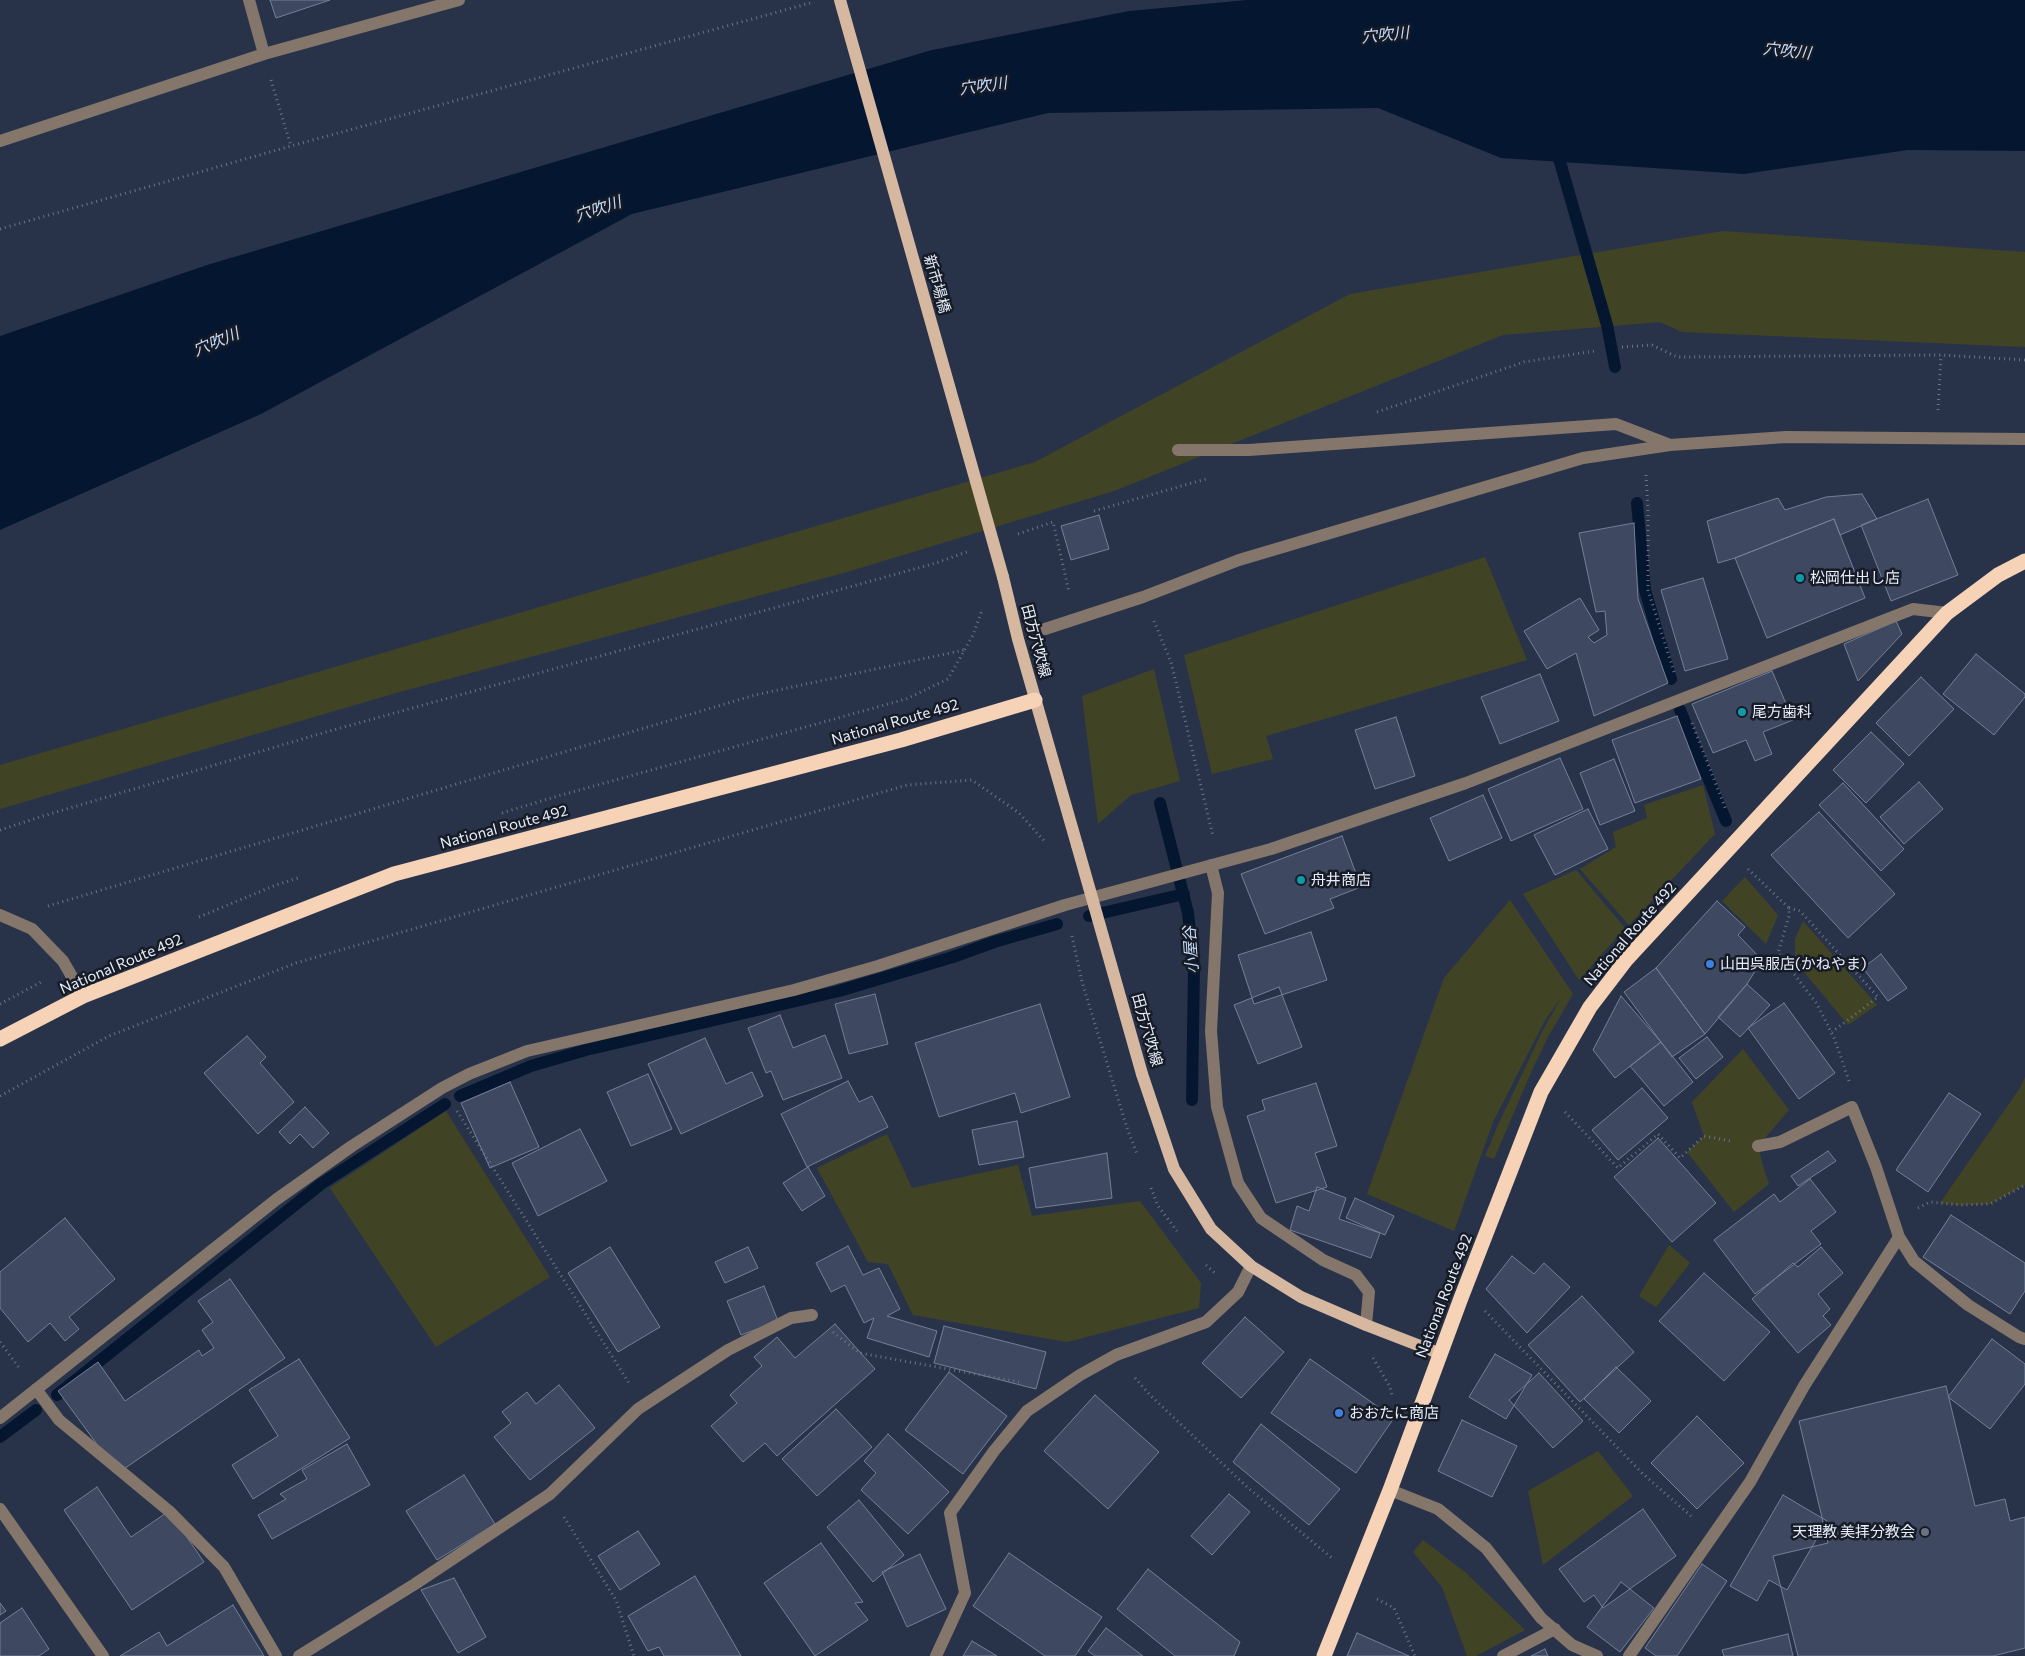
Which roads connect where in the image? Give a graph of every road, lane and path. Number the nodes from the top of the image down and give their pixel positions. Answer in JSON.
{"nodes":[{"id":1,"x":249,"y":0,"type":"edge"},
{"id":2,"x":459,"y":0,"type":"edge"},
{"id":3,"x":820,"y":0,"type":"edge"},
{"id":4,"x":840,"y":0,"type":"edge"},
{"id":5,"x":264,"y":54,"type":"junction"},
{"id":6,"x":272,"y":80,"type":"dead end"},
{"id":7,"x":0,"y":141,"type":"edge"},
{"id":8,"x":291,"y":146,"type":"junction"},
{"id":9,"x":0,"y":229,"type":"edge"},
{"id":10,"x":1622,"y":347,"type":"dead end"},
{"id":11,"x":1595,"y":351,"type":"dead end"},
{"id":12,"x":1941,"y":355,"type":"junction"},
{"id":13,"x":2025,"y":360,"type":"edge"},
{"id":14,"x":1368,"y":415,"type":"dead end"},
{"id":15,"x":1936,"y":438,"type":"junction"},
{"id":16,"x":2025,"y":438,"type":"edge"},
{"id":17,"x":1670,"y":445,"type":"junction"},
{"id":18,"x":1178,"y":450,"type":"dead end"},
{"id":19,"x":1645,"y":471,"type":"dead end"},
{"id":20,"x":1054,"y":522,"type":"dead end"},
{"id":21,"x":2025,"y":561,"type":"edge"},
{"id":22,"x":936,"y":563,"type":"dead end"},
{"id":23,"x":1003,"y":577,"type":"joint"},
{"id":24,"x":983,"y":605,"type":"dead end"},
{"id":25,"x":1947,"y":613,"type":"junction"},
{"id":26,"x":1075,"y":619,"type":"junction"},
{"id":27,"x":1153,"y":619,"type":"dead end"},
{"id":28,"x":1045,"y":629,"type":"dead end"},
{"id":29,"x":1682,"y":698,"type":"junction"},
{"id":30,"x":1035,"y":700,"type":"junction"},
{"id":31,"x":972,"y":780,"type":"dead end"},
{"id":32,"x":0,"y":830,"type":"edge"},
{"id":33,"x":1733,"y":844,"type":"junction"},
{"id":34,"x":1211,"y":865,"type":"junction"},
{"id":35,"x":1790,"y":908,"type":"junction"},
{"id":36,"x":4,"y":917,"type":"edge"},
{"id":37,"x":83,"y":996,"type":"junction"},
{"id":38,"x":1832,"y":1032,"type":"junction"},
{"id":39,"x":0,"y":1039,"type":"edge"},
{"id":40,"x":442,"y":1088,"type":"junction"},
{"id":41,"x":0,"y":1096,"type":"edge"},
{"id":42,"x":1560,"y":1107,"type":"dead end"},
{"id":43,"x":1852,"y":1107,"type":"junction"},
{"id":44,"x":1758,"y":1146,"type":"joint"},
{"id":45,"x":2025,"y":1186,"type":"edge"},
{"id":46,"x":1893,"y":1220,"type":"junction"},
{"id":47,"x":1899,"y":1237,"type":"junction"},
{"id":48,"x":1251,"y":1266,"type":"junction"},
{"id":49,"x":1461,"y":1298,"type":"junction"},
{"id":50,"x":812,"y":1315,"type":"joint"},
{"id":51,"x":1366,"y":1325,"type":"junction"},
{"id":52,"x":2025,"y":1339,"type":"edge"},
{"id":53,"x":0,"y":1342,"type":"edge"},
{"id":54,"x":1441,"y":1354,"type":"junction"},
{"id":55,"x":1366,"y":1355,"type":"dead end"},
{"id":56,"x":1116,"y":1356,"type":"junction"},
{"id":57,"x":36,"y":1389,"type":"junction"},
{"id":58,"x":1062,"y":1389,"type":"junction"},
{"id":59,"x":1394,"y":1403,"type":"dead end"},
{"id":60,"x":644,"y":1406,"type":"junction"},
{"id":61,"x":0,"y":1418,"type":"edge"},
{"id":62,"x":1390,"y":1490,"type":"junction"},
{"id":63,"x":550,"y":1494,"type":"junction"},
{"id":64,"x":0,"y":1509,"type":"edge"},
{"id":65,"x":1713,"y":1535,"type":"junction"},
{"id":66,"x":1338,"y":1554,"type":"dead end"},
{"id":67,"x":1352,"y":1586,"type":"junction"},
{"id":68,"x":1555,"y":1630,"type":"junction"},
{"id":69,"x":103,"y":1656,"type":"edge"},
{"id":70,"x":276,"y":1656,"type":"edge"},
{"id":71,"x":299,"y":1656,"type":"edge"},
{"id":72,"x":634,"y":1656,"type":"edge"},
{"id":73,"x":936,"y":1656,"type":"edge"},
{"id":74,"x":1324,"y":1656,"type":"edge"},
{"id":75,"x":1415,"y":1656,"type":"edge"},
{"id":76,"x":1503,"y":1656,"type":"edge"},
{"id":77,"x":1597,"y":1656,"type":"edge"},
{"id":78,"x":1629,"y":1656,"type":"edge"}],
"edges":[{"from":1,"to":5,"type":"street"},
{"from":2,"to":5,"type":"street"},
{"from":3,"to":8,"type":"path"},
{"from":4,"to":23,"type":"main road","name":"新市場橋","bridge":true},
{"from":5,"to":7,"type":"street"},
{"from":6,"to":8,"type":"path"},
{"from":8,"to":9,"type":"path"},
{"from":10,"to":12,"type":"path"},
{"from":11,"to":14,"type":"path"},
{"from":12,"to":13,"type":"path"},
{"from":12,"to":15,"type":"path"},
{"from":15,"to":16,"type":"street"},
{"from":15,"to":17,"type":"street"},
{"from":17,"to":18,"type":"street"},
{"from":17,"to":26,"type":"street"},
{"from":19,"to":29,"type":"path"},
{"from":20,"to":26,"type":"path"},
{"from":21,"to":25,"type":"highway","name":"National Route 492"},
{"from":22,"to":32,"type":"path"},
{"from":23,"to":30,"type":"main road","name":"田方穴吹線"},
{"from":24,"to":36,"type":"path"},
{"from":25,"to":29,"type":"street"},
{"from":25,"to":33,"type":"highway","name":"National Route 492"},
{"from":26,"to":28,"type":"street"},
{"from":27,"to":34,"type":"path"},
{"from":29,"to":33,"type":"path"},
{"from":29,"to":34,"type":"street"},
{"from":30,"to":37,"type":"highway","name":"National Route 492"},
{"from":30,"to":48,"type":"main road","name":"田方穴吹線","bridge":true},
{"from":31,"to":41,"type":"path"},
{"from":33,"to":35,"type":"path"},
{"from":33,"to":49,"type":"highway","name":"National Route 492"},
{"from":34,"to":40,"type":"street"},
{"from":34,"to":51,"type":"street"},
{"from":35,"to":38,"type":"path"},
{"from":35,"to":38,"type":"path"},
{"from":36,"to":37,"type":"street"},
{"from":37,"to":39,"type":"highway","name":"National Route 492"},
{"from":38,"to":43,"type":"path"},
{"from":40,"to":57,"type":"street"},
{"from":40,"to":60,"type":"path"},
{"from":42,"to":44,"type":"path"},
{"from":43,"to":44,"type":"street"},
{"from":43,"to":46,"type":"street"},
{"from":45,"to":46,"type":"path"},
{"from":46,"to":47,"type":"street"},
{"from":47,"to":52,"type":"street"},
{"from":47,"to":65,"type":"street"},
{"from":48,"to":51,"type":"main road","name":"田方穴吹線"},
{"from":48,"to":56,"type":"street"},
{"from":49,"to":54,"type":"highway","name":"National Route 492"},
{"from":49,"to":65,"type":"path"},
{"from":50,"to":58,"type":"path"},
{"from":50,"to":60,"type":"street"},
{"from":51,"to":54,"type":"main road","name":"田方穴吹線"},
{"from":53,"to":57,"type":"path"},
{"from":54,"to":62,"type":"highway","name":"National Route 492"},
{"from":55,"to":59,"type":"path"},
{"from":56,"to":58,"type":"street"},
{"from":56,"to":66,"type":"path"},
{"from":57,"to":61,"type":"street"},
{"from":57,"to":70,"type":"street"},
{"from":58,"to":73,"type":"street"},
{"from":60,"to":63,"type":"street"},
{"from":62,"to":67,"type":"highway","name":"National Route 492"},
{"from":62,"to":68,"type":"street"},
{"from":63,"to":71,"type":"street"},
{"from":63,"to":72,"type":"path"},
{"from":64,"to":69,"type":"street"},
{"from":65,"to":78,"type":"street"},
{"from":67,"to":74,"type":"highway","name":"National Route 492"},
{"from":67,"to":75,"type":"path"},
{"from":68,"to":76,"type":"street"},
{"from":68,"to":77,"type":"street"}]}
